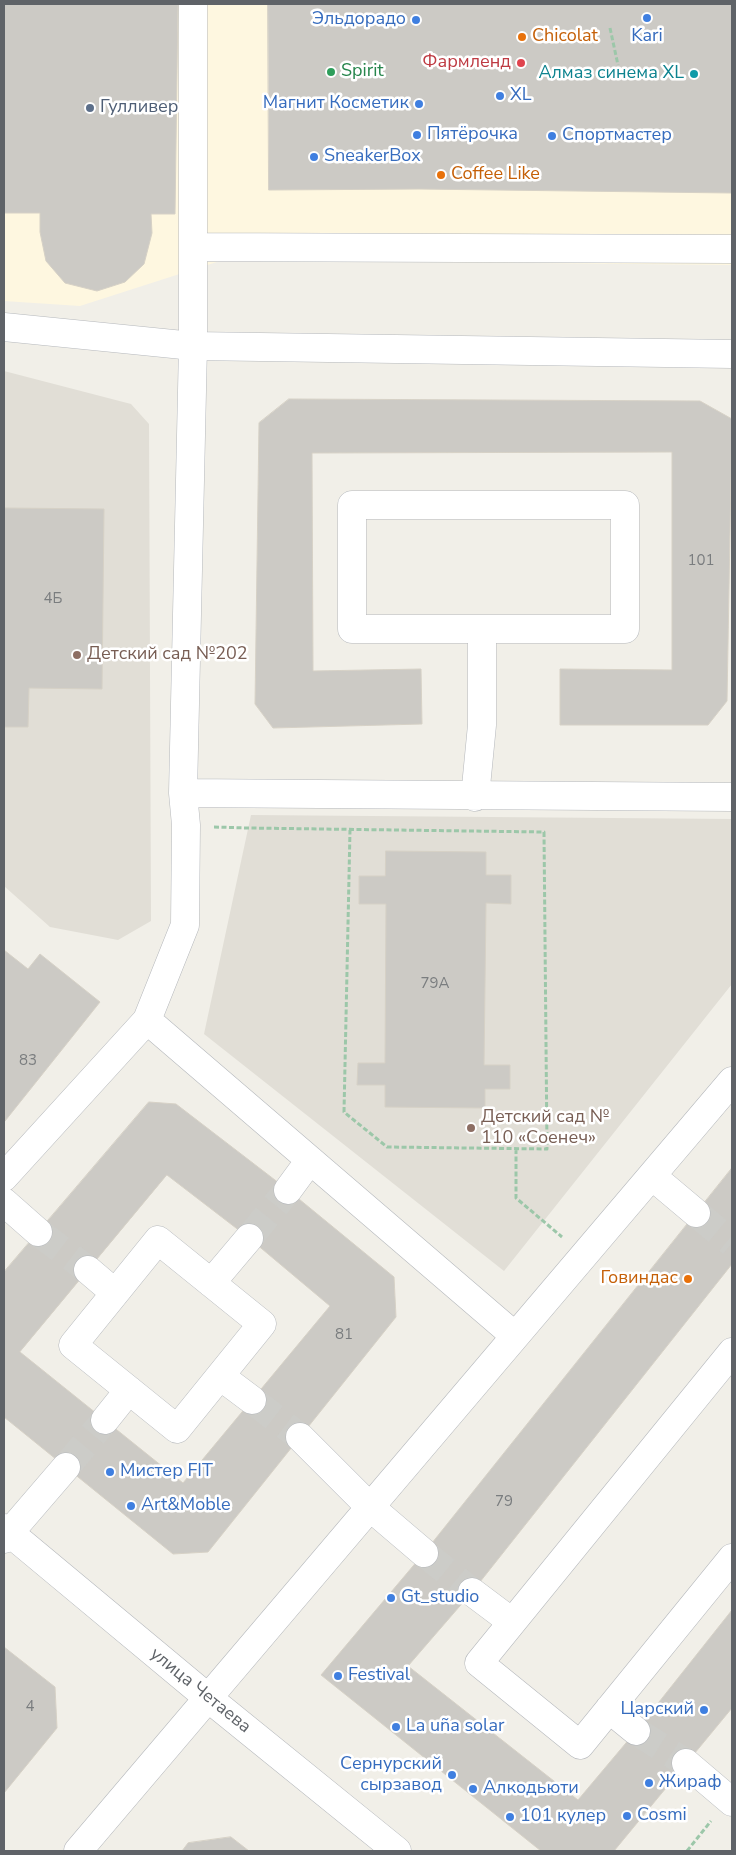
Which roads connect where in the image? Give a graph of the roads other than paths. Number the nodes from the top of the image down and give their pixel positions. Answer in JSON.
{"nodes":[{"id":1,"x":193,"y":4,"type":"edge"},
{"id":2,"x":193,"y":247,"type":"junction"},
{"id":3,"x":732,"y":249,"type":"edge"},
{"id":4,"x":4,"y":327,"type":"edge"},
{"id":5,"x":193,"y":346,"type":"junction"},
{"id":6,"x":732,"y":354,"type":"edge"},
{"id":7,"x":482,"y":629,"type":"junction"},
{"id":8,"x":183,"y":793,"type":"junction"},
{"id":9,"x":475,"y":797,"type":"junction"},
{"id":10,"x":732,"y":798,"type":"edge"},
{"id":11,"x":147,"y":1020,"type":"junction"},
{"id":12,"x":732,"y":1082,"type":"edge"},
{"id":13,"x":310,"y":1160,"type":"junction"},
{"id":14,"x":652,"y":1176,"type":"junction"},
{"id":15,"x":4,"y":1177,"type":"edge"},
{"id":16,"x":288,"y":1190,"type":"tunnel mouth"},
{"id":17,"x":4,"y":1202,"type":"edge"},
{"id":18,"x":696,"y":1213,"type":"tunnel mouth"},
{"id":19,"x":38,"y":1232,"type":"tunnel mouth"},
{"id":20,"x":249,"y":1238,"type":"tunnel mouth"},
{"id":21,"x":88,"y":1270,"type":"tunnel mouth"},
{"id":22,"x":210,"y":1283,"type":"junction"},
{"id":23,"x":115,"y":1293,"type":"junction"},
{"id":24,"x":515,"y":1336,"type":"junction"},
{"id":25,"x":732,"y":1352,"type":"edge"},
{"id":26,"x":220,"y":1376,"type":"junction"},
{"id":27,"x":129,"y":1390,"type":"junction"},
{"id":28,"x":252,"y":1400,"type":"tunnel mouth"},
{"id":29,"x":105,"y":1420,"type":"tunnel mouth"},
{"id":30,"x":300,"y":1437,"type":"tunnel mouth"},
{"id":31,"x":66,"y":1467,"type":"tunnel mouth"},
{"id":32,"x":370,"y":1507,"type":"junction"},
{"id":33,"x":5,"y":1533,"type":"edge"},
{"id":34,"x":424,"y":1552,"type":"tunnel mouth"},
{"id":35,"x":732,"y":1558,"type":"edge"},
{"id":36,"x":472,"y":1592,"type":"tunnel mouth"},
{"id":37,"x":512,"y":1622,"type":"junction"},
{"id":38,"x":207,"y":1697,"type":"junction"},
{"id":39,"x":609,"y":1709,"type":"junction"},
{"id":40,"x":636,"y":1731,"type":"tunnel mouth"},
{"id":41,"x":686,"y":1763,"type":"tunnel mouth"},
{"id":42,"x":732,"y":1802,"type":"edge"},
{"id":43,"x":78,"y":1851,"type":"edge"},
{"id":44,"x":397,"y":1851,"type":"edge"}],
"edges":[{"from":1,"to":2,"type":"street"},
{"from":2,"to":3,"type":"street"},
{"from":2,"to":5,"type":"street"},
{"from":4,"to":5,"type":"street"},
{"from":5,"to":6,"type":"street"},
{"from":5,"to":8,"type":"street"},
{"from":7,"to":7,"type":"street"},
{"from":7,"to":9,"type":"street"},
{"from":8,"to":9,"type":"street"},
{"from":8,"to":11,"type":"street"},
{"from":9,"to":10,"type":"street"},
{"from":11,"to":13,"type":"street"},
{"from":11,"to":15,"type":"street"},
{"from":12,"to":14,"type":"street"},
{"from":13,"to":16,"type":"street"},
{"from":13,"to":24,"type":"street"},
{"from":14,"to":18,"type":"street"},
{"from":14,"to":24,"type":"street"},
{"from":17,"to":19,"type":"street"},
{"from":20,"to":22,"type":"street"},
{"from":21,"to":23,"type":"street"},
{"from":22,"to":23,"type":"street"},
{"from":22,"to":26,"type":"street"},
{"from":23,"to":27,"type":"street"},
{"from":24,"to":32,"type":"street"},
{"from":25,"to":37,"type":"street"},
{"from":26,"to":27,"type":"street"},
{"from":26,"to":28,"type":"street"},
{"from":27,"to":29,"type":"street"},
{"from":30,"to":32,"type":"street"},
{"from":31,"to":33,"type":"street"},
{"from":32,"to":34,"type":"street"},
{"from":32,"to":38,"type":"street"},
{"from":33,"to":38,"type":"street","name":"улица Четаева"},
{"from":35,"to":39,"type":"street"},
{"from":36,"to":37,"type":"street"},
{"from":37,"to":39,"type":"street"},
{"from":38,"to":43,"type":"street"},
{"from":38,"to":44,"type":"street","name":"улица Четаева"},
{"from":39,"to":40,"type":"street"},
{"from":41,"to":42,"type":"street"}]}
